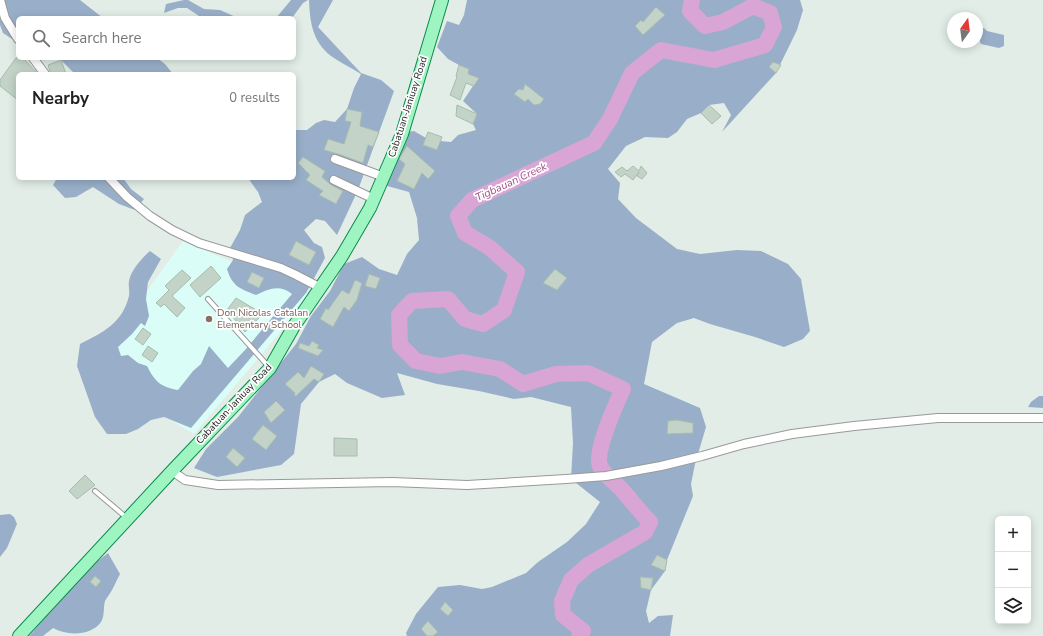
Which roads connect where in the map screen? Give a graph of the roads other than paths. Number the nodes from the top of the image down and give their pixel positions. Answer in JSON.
{"nodes":[{"id":1,"x":0,"y":0,"type":"edge"},
{"id":2,"x":442,"y":0,"type":"edge"},
{"id":3,"x":16,"y":36,"type":"edge"},
{"id":4,"x":34,"y":60,"type":"edge"},
{"id":5,"x":44,"y":72,"type":"edge"},
{"id":6,"x":335,"y":159,"type":"dead end"},
{"id":7,"x":384,"y":177,"type":"junction"},
{"id":8,"x":111,"y":180,"type":"edge"},
{"id":9,"x":334,"y":180,"type":"dead end"},
{"id":10,"x":374,"y":199,"type":"junction"},
{"id":11,"x":321,"y":288,"type":"junction"},
{"id":12,"x":208,"y":299,"type":"dead end"},
{"id":13,"x":270,"y":368,"type":"junction"},
{"id":14,"x":1043,"y":418,"type":"edge"},
{"id":15,"x":172,"y":471,"type":"junction"},
{"id":16,"x":95,"y":491,"type":"dead end"},
{"id":17,"x":128,"y":518,"type":"junction"},
{"id":18,"x":19,"y":636,"type":"edge"}],
"edges":[{"from":1,"to":3,"type":"street"},
{"from":2,"to":7,"type":"main road","name":"Cabatuan-Janiuay Road"},
{"from":4,"to":5,"type":"street"},
{"from":6,"to":7,"type":"street"},
{"from":7,"to":10,"type":"main road","name":"Cabatuan-Janiuay Road"},
{"from":8,"to":11,"type":"street"},
{"from":9,"to":10,"type":"street"},
{"from":10,"to":11,"type":"main road","name":"Cabatuan-Janiuay Road"},
{"from":11,"to":13,"type":"main road","name":"Cabatuan-Janiuay Road"},
{"from":12,"to":13,"type":"lane"},
{"from":13,"to":15,"type":"main road","name":"Cabatuan-Janiuay Road"},
{"from":14,"to":15,"type":"street"},
{"from":15,"to":17,"type":"main road","name":"Cabatuan-Janiuay Road"},
{"from":16,"to":17,"type":"lane"},
{"from":17,"to":18,"type":"main road","name":"Cabatuan-Janiuay Road"}]}
